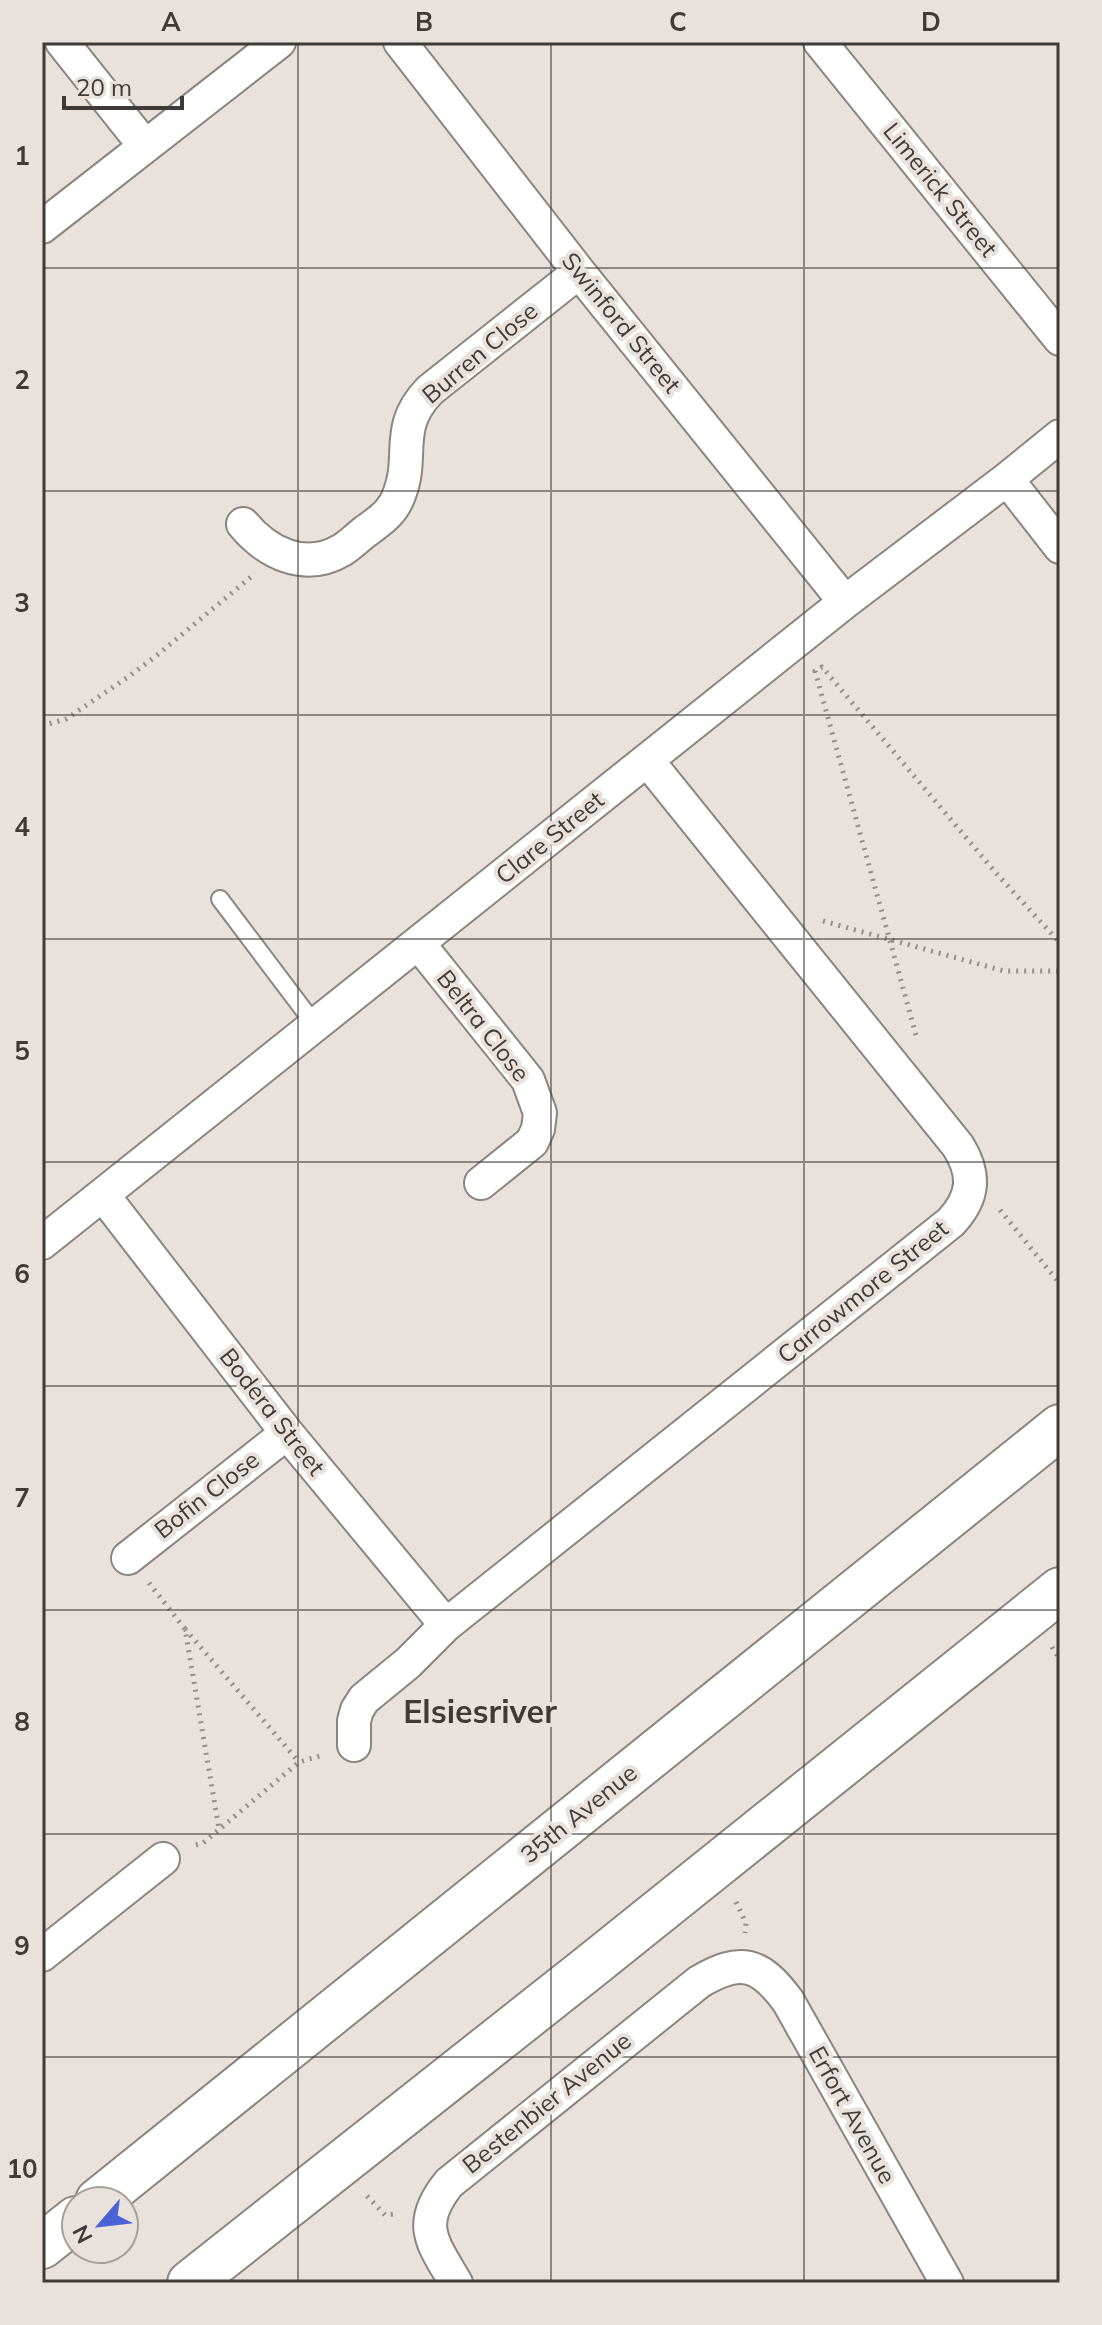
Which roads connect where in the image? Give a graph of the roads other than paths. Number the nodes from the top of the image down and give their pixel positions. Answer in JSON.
{"nodes":[{"id":1,"x":62,"y":42,"type":"edge"},
{"id":2,"x":279,"y":42,"type":"edge"},
{"id":3,"x":400,"y":42,"type":"edge"},
{"id":4,"x":820,"y":42,"type":"edge"},
{"id":5,"x":144,"y":145,"type":"junction"},
{"id":6,"x":42,"y":227,"type":"edge"},
{"id":7,"x":579,"y":272,"type":"junction"},
{"id":8,"x":1060,"y":339,"type":"edge"},
{"id":9,"x":1060,"y":436,"type":"edge"},
{"id":10,"x":1007,"y":479,"type":"junction"},
{"id":11,"x":243,"y":524,"type":"dead end"},
{"id":12,"x":1060,"y":547,"type":"edge"},
{"id":13,"x":845,"y":602,"type":"junction"},
{"id":14,"x":647,"y":760,"type":"junction"},
{"id":15,"x":220,"y":899,"type":"dead end"},
{"id":16,"x":418,"y":943,"type":"junction"},
{"id":17,"x":315,"y":1025,"type":"junction"},
{"id":18,"x":481,"y":1183,"type":"dead end"},
{"id":19,"x":103,"y":1195,"type":"junction"},
{"id":20,"x":42,"y":1243,"type":"edge"},
{"id":21,"x":1060,"y":1427,"type":"edge"},
{"id":22,"x":287,"y":1433,"type":"junction"},
{"id":23,"x":128,"y":1558,"type":"road end"},
{"id":24,"x":1060,"y":1590,"type":"edge"},
{"id":25,"x":446,"y":1625,"type":"junction"},
{"id":26,"x":354,"y":1745,"type":"road end"},
{"id":27,"x":163,"y":1859,"type":"road end"},
{"id":28,"x":42,"y":1955,"type":"edge"},
{"id":29,"x":740,"y":1966,"type":"joint"},
{"id":30,"x":118,"y":2185,"type":"edge"},
{"id":31,"x":60,"y":2232,"type":"edge"},
{"id":32,"x":42,"y":2246,"type":"edge"},
{"id":33,"x":190,"y":2283,"type":"edge"},
{"id":34,"x":456,"y":2283,"type":"edge"},
{"id":35,"x":947,"y":2283,"type":"edge"}],
"edges":[{"from":1,"to":5,"type":"street"},
{"from":2,"to":5,"type":"street"},
{"from":3,"to":7,"type":"street","name":"Swinford Street"},
{"from":4,"to":8,"type":"street","name":"Limerick Street"},
{"from":5,"to":6,"type":"street"},
{"from":7,"to":11,"type":"street","name":"Burren Close"},
{"from":7,"to":13,"type":"street","name":"Swinford Street"},
{"from":9,"to":10,"type":"street","name":"Clare Street"},
{"from":10,"to":12,"type":"street"},
{"from":10,"to":13,"type":"street","name":"Clare Street"},
{"from":13,"to":14,"type":"street","name":"Clare Street"},
{"from":14,"to":16,"type":"street","name":"Clare Street"},
{"from":14,"to":25,"type":"street","name":"Carrowmore Street"},
{"from":15,"to":17,"type":"lane"},
{"from":16,"to":17,"type":"street","name":"Clare Street"},
{"from":16,"to":18,"type":"street","name":"Beltra Close"},
{"from":17,"to":19,"type":"street","name":"Clare Street"},
{"from":19,"to":20,"type":"street","name":"Clare Street"},
{"from":19,"to":22,"type":"street","name":"Bodera Street"},
{"from":21,"to":30,"type":"main road","name":"35th Avenue"},
{"from":22,"to":23,"type":"street","name":"Bofin Close"},
{"from":22,"to":25,"type":"street","name":"Bodera Street"},
{"from":24,"to":33,"type":"main road"},
{"from":25,"to":26,"type":"street","name":"Carrowmore Street"},
{"from":27,"to":28,"type":"street"},
{"from":29,"to":34,"type":"street","name":"Bestenbier Avenue"},
{"from":29,"to":35,"type":"street","name":"Erfort Avenue"},
{"from":31,"to":32,"type":"main road"}]}
